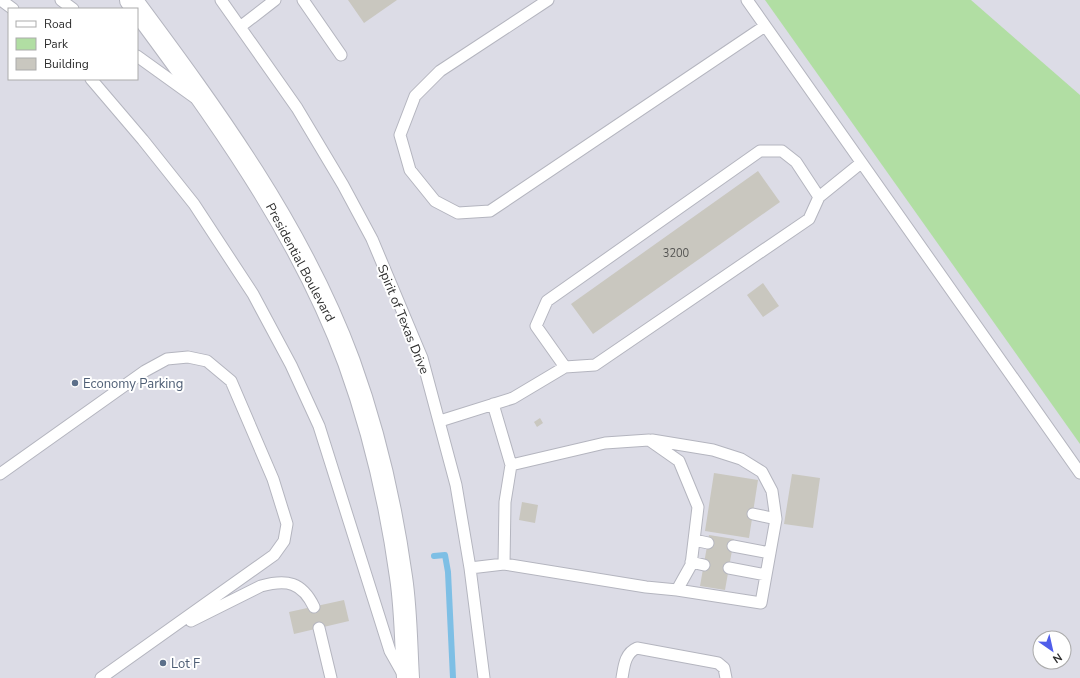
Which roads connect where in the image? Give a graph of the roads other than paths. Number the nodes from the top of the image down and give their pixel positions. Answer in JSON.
{"nodes":[{"id":1,"x":1,"y":0,"type":"edge"},
{"id":2,"x":60,"y":0,"type":"edge"},
{"id":3,"x":221,"y":0,"type":"edge"},
{"id":4,"x":275,"y":0,"type":"edge"},
{"id":5,"x":302,"y":0,"type":"edge"},
{"id":6,"x":548,"y":0,"type":"edge"},
{"id":7,"x":747,"y":0,"type":"edge"},
{"id":8,"x":12,"y":8,"type":"edge"},
{"id":9,"x":72,"y":8,"type":"edge"},
{"id":10,"x":138,"y":10,"type":"edge"},
{"id":11,"x":765,"y":26,"type":"junction"},
{"id":12,"x":240,"y":27,"type":"junction"},
{"id":13,"x":341,"y":54,"type":"dead end"},
{"id":14,"x":138,"y":57,"type":"edge"},
{"id":15,"x":92,"y":80,"type":"edge"},
{"id":16,"x":212,"y":111,"type":"junction"},
{"id":17,"x":862,"y":163,"type":"junction"},
{"id":18,"x":819,"y":197,"type":"junction"},
{"id":19,"x":565,"y":367,"type":"junction"},
{"id":20,"x":493,"y":404,"type":"junction"},
{"id":21,"x":440,"y":421,"type":"junction"},
{"id":22,"x":649,"y":440,"type":"junction"},
{"id":23,"x":511,"y":465,"type":"junction"},
{"id":24,"x":1080,"y":473,"type":"edge"},
{"id":25,"x":0,"y":474,"type":"edge"},
{"id":26,"x":697,"y":504,"type":"junction"},
{"id":27,"x":709,"y":506,"type":"dead end"},
{"id":28,"x":753,"y":514,"type":"dead end"},
{"id":29,"x":776,"y":519,"type":"junction"},
{"id":30,"x":694,"y":540,"type":"junction"},
{"id":31,"x":708,"y":543,"type":"dead end"},
{"id":32,"x":733,"y":546,"type":"dead end"},
{"id":33,"x":770,"y":553,"type":"junction"},
{"id":34,"x":691,"y":562,"type":"junction"},
{"id":35,"x":504,"y":564,"type":"junction"},
{"id":36,"x":704,"y":565,"type":"dead end"},
{"id":37,"x":470,"y":568,"type":"junction"},
{"id":38,"x":729,"y":568,"type":"dead end"},
{"id":39,"x":766,"y":575,"type":"junction"},
{"id":40,"x":677,"y":590,"type":"junction"},
{"id":41,"x":314,"y":607,"type":"dead end"},
{"id":42,"x":319,"y":628,"type":"dead end"},
{"id":43,"x":165,"y":633,"type":"junction"},
{"id":44,"x":101,"y":678,"type":"edge"},
{"id":45,"x":330,"y":678,"type":"edge"},
{"id":46,"x":407,"y":678,"type":"edge"},
{"id":47,"x":484,"y":678,"type":"edge"},
{"id":48,"x":622,"y":678,"type":"edge"},
{"id":49,"x":726,"y":678,"type":"edge"}],
"edges":[{"from":1,"to":8,"type":"lane"},
{"from":2,"to":9,"type":"lane"},
{"from":3,"to":12,"type":"lane","name":"Spirit of Texas Drive"},
{"from":4,"to":12,"type":"lane"},
{"from":5,"to":13,"type":"lane"},
{"from":6,"to":11,"type":"lane"},
{"from":7,"to":11,"type":"lane"},
{"from":10,"to":16,"type":"main road","name":"Presidential Boulevard"},
{"from":11,"to":17,"type":"lane"},
{"from":12,"to":21,"type":"lane","name":"Spirit of Texas Drive"},
{"from":14,"to":16,"type":"lane"},
{"from":15,"to":46,"type":"lane"},
{"from":16,"to":46,"type":"main road","name":"Presidential Boulevard"},
{"from":17,"to":18,"type":"lane"},
{"from":17,"to":24,"type":"lane"},
{"from":18,"to":19,"type":"lane"},
{"from":18,"to":19,"type":"lane"},
{"from":19,"to":20,"type":"lane"},
{"from":20,"to":21,"type":"lane"},
{"from":20,"to":23,"type":"lane"},
{"from":21,"to":37,"type":"lane","name":"Spirit of Texas Drive"},
{"from":22,"to":23,"type":"lane"},
{"from":22,"to":26,"type":"lane"},
{"from":22,"to":29,"type":"lane"},
{"from":23,"to":35,"type":"lane"},
{"from":25,"to":43,"type":"lane"},
{"from":26,"to":27,"type":"lane"},
{"from":26,"to":30,"type":"lane"},
{"from":28,"to":29,"type":"lane"},
{"from":29,"to":33,"type":"lane"},
{"from":30,"to":31,"type":"lane"},
{"from":30,"to":34,"type":"lane"},
{"from":32,"to":33,"type":"lane"},
{"from":33,"to":39,"type":"lane"},
{"from":34,"to":36,"type":"lane"},
{"from":34,"to":40,"type":"lane"},
{"from":35,"to":37,"type":"lane"},
{"from":35,"to":40,"type":"lane"},
{"from":37,"to":47,"type":"lane","name":"Spirit of Texas Drive"},
{"from":38,"to":39,"type":"lane"},
{"from":39,"to":40,"type":"lane"},
{"from":41,"to":43,"type":"lane"},
{"from":42,"to":45,"type":"lane"},
{"from":43,"to":44,"type":"lane"},
{"from":48,"to":49,"type":"lane"}]}
